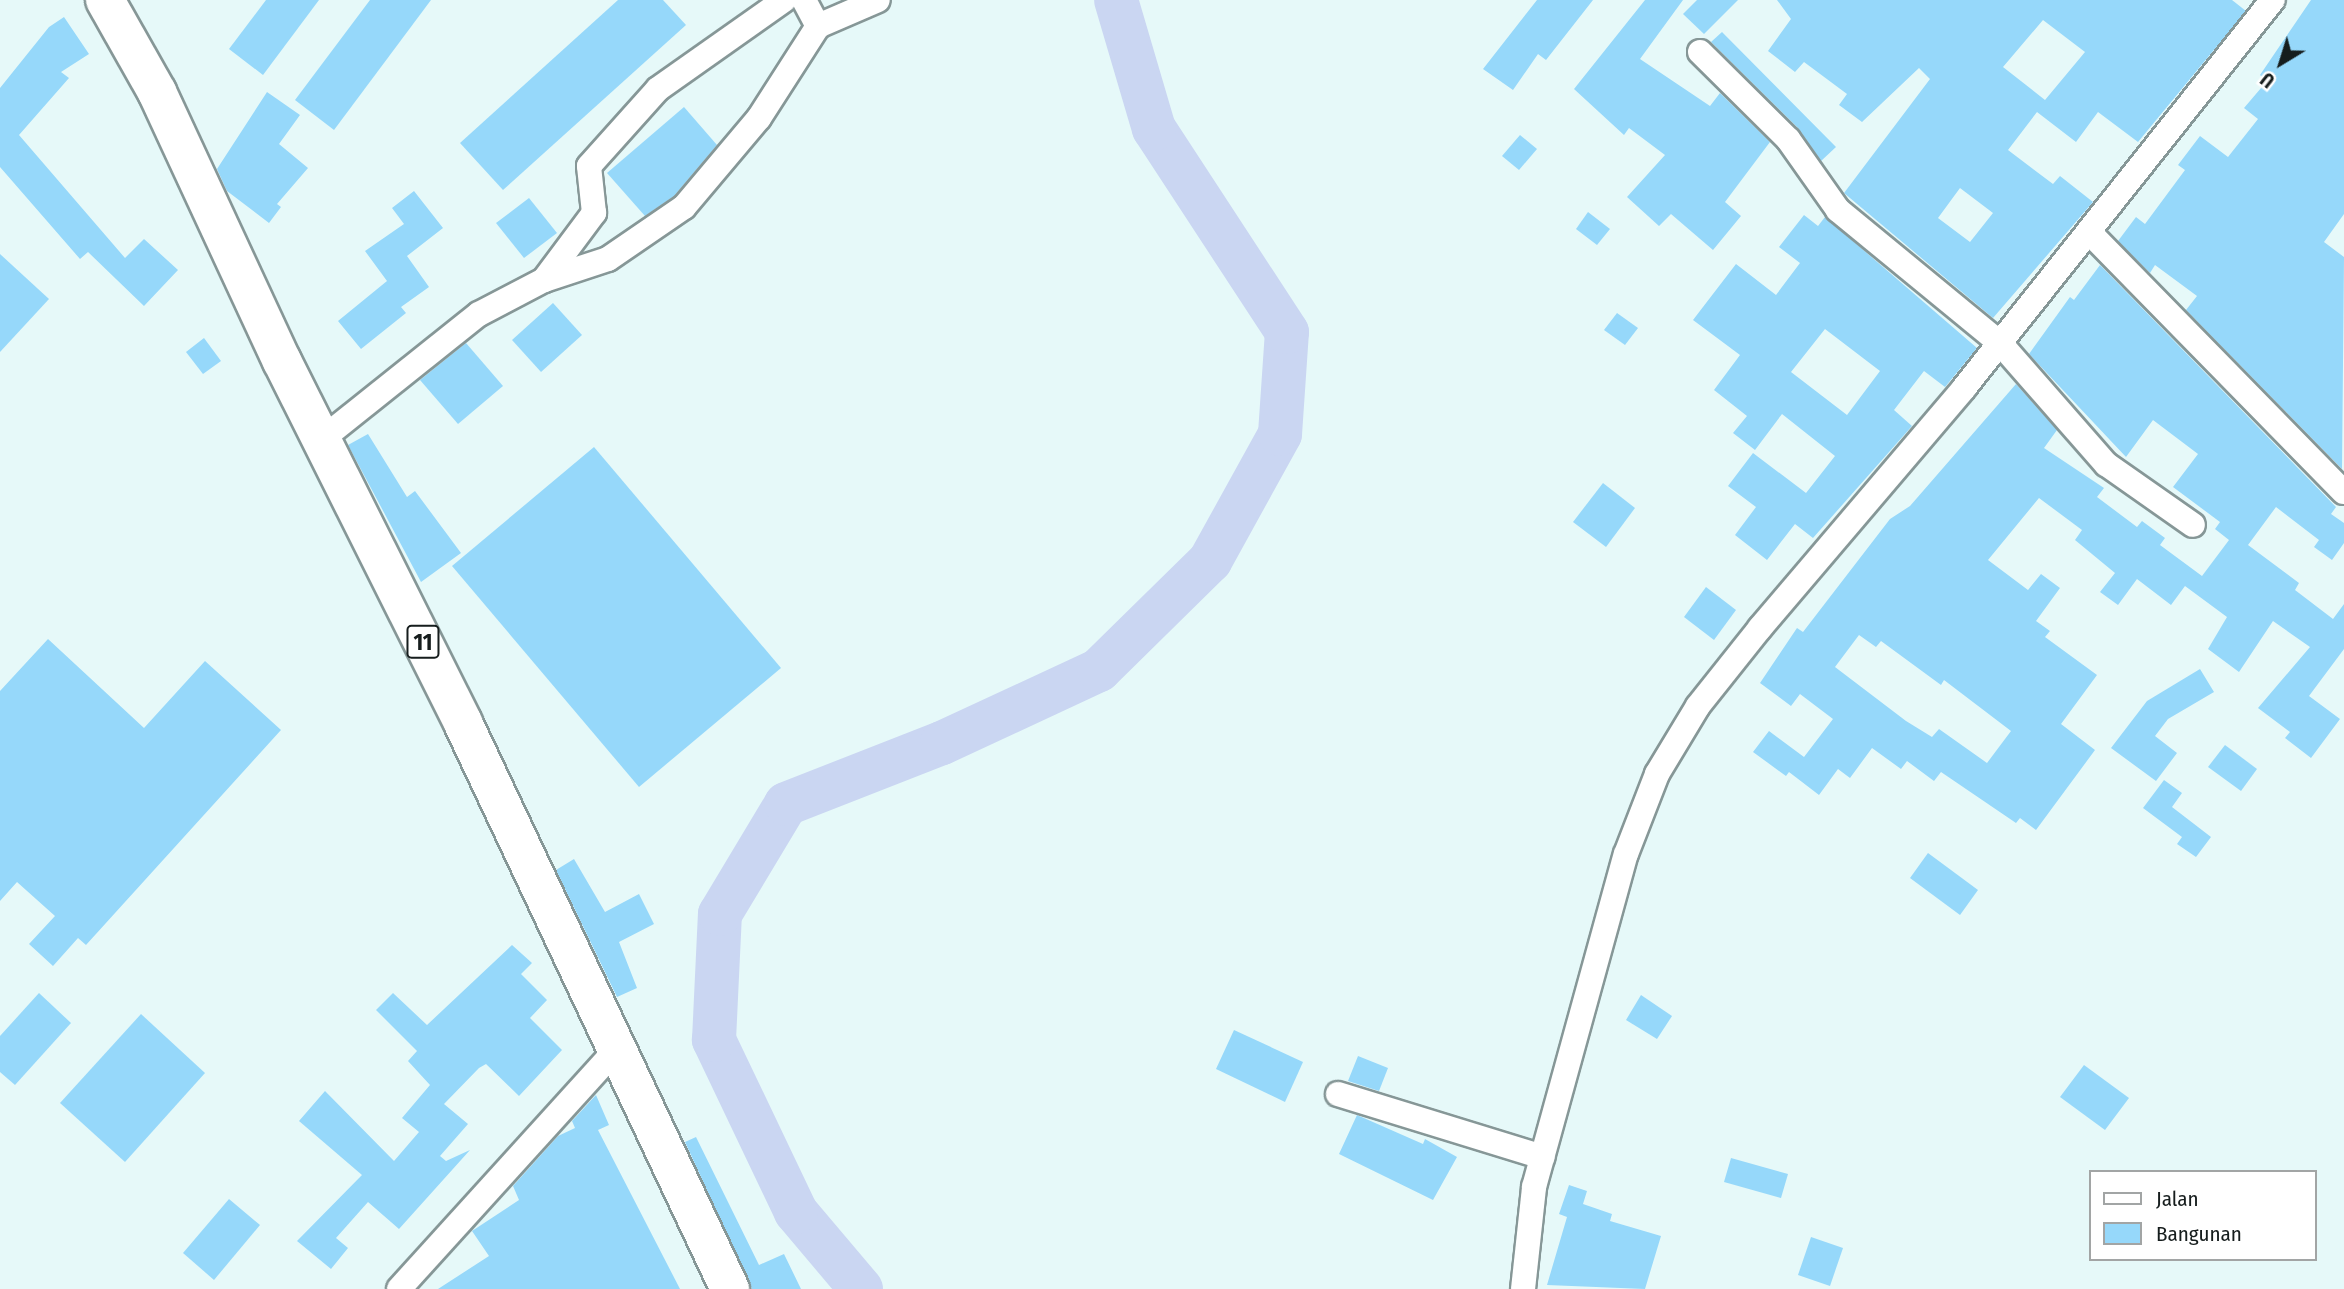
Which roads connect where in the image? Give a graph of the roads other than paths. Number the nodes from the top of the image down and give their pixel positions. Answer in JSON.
{"nodes":[{"id":1,"x":105,"y":0,"type":"edge"},
{"id":2,"x":784,"y":0,"type":"edge"},
{"id":3,"x":804,"y":0,"type":"edge"},
{"id":4,"x":878,"y":0,"type":"edge"},
{"id":5,"x":2273,"y":0,"type":"edge"},
{"id":6,"x":818,"y":26,"type":"junction"},
{"id":7,"x":1700,"y":52,"type":"dead end"},
{"id":8,"x":2089,"y":232,"type":"junction"},
{"id":9,"x":544,"y":280,"type":"junction"},
{"id":10,"x":2000,"y":343,"type":"junction"},
{"id":11,"x":321,"y":440,"type":"junction"},
{"id":12,"x":2344,"y":492,"type":"edge"},
{"id":13,"x":2193,"y":525,"type":"dead end"},
{"id":14,"x":616,"y":1050,"type":"junction"},
{"id":15,"x":1338,"y":1094,"type":"dead end"},
{"id":16,"x":1543,"y":1157,"type":"junction"},
{"id":17,"x":399,"y":1289,"type":"edge"},
{"id":18,"x":730,"y":1289,"type":"edge"},
{"id":19,"x":1523,"y":1289,"type":"edge"}],
"edges":[{"from":1,"to":11,"type":"highway","number":"11"},
{"from":2,"to":9,"type":"street"},
{"from":3,"to":6,"type":"street"},
{"from":4,"to":6,"type":"street"},
{"from":5,"to":8,"type":"street"},
{"from":6,"to":9,"type":"street"},
{"from":7,"to":10,"type":"street"},
{"from":8,"to":10,"type":"street"},
{"from":8,"to":12,"type":"street"},
{"from":9,"to":11,"type":"street"},
{"from":10,"to":13,"type":"street"},
{"from":10,"to":16,"type":"street"},
{"from":11,"to":14,"type":"highway","number":"11"},
{"from":14,"to":17,"type":"street"},
{"from":14,"to":18,"type":"highway","number":"11"},
{"from":15,"to":16,"type":"street"},
{"from":16,"to":19,"type":"street"}]}
